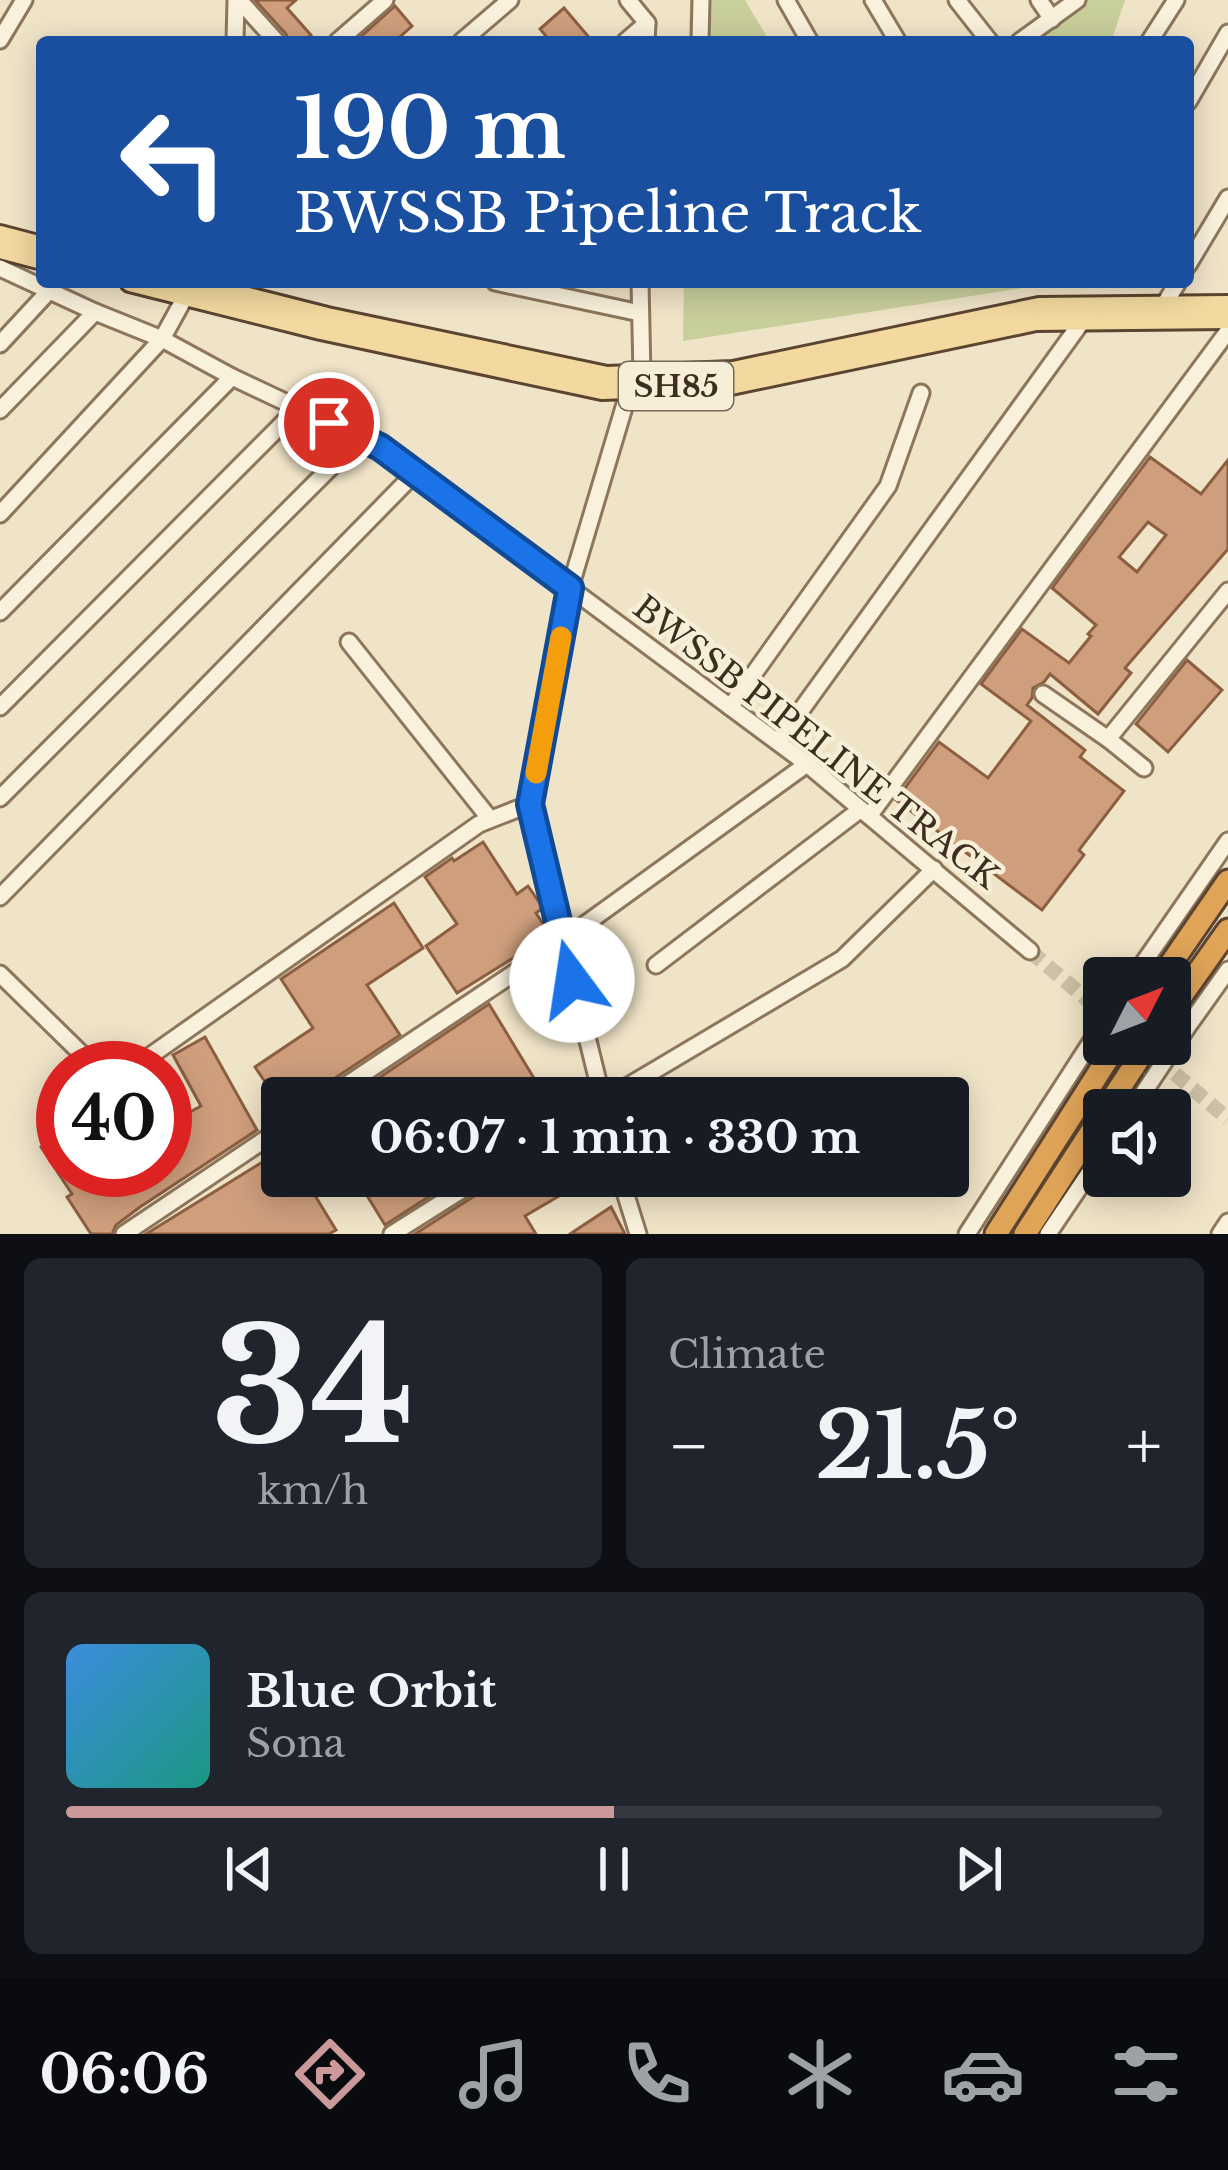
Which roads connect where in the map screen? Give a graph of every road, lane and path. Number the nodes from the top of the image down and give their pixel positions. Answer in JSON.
{"nodes":[{"id":1,"x":24,"y":0,"type":"edge"},
{"id":2,"x":237,"y":0,"type":"edge"},
{"id":3,"x":385,"y":0,"type":"edge"},
{"id":4,"x":510,"y":0,"type":"edge"},
{"id":5,"x":628,"y":0,"type":"edge"},
{"id":6,"x":701,"y":0,"type":"edge"},
{"id":7,"x":786,"y":0,"type":"edge"},
{"id":8,"x":873,"y":0,"type":"edge"},
{"id":9,"x":957,"y":0,"type":"edge"},
{"id":10,"x":1039,"y":0,"type":"edge"},
{"id":11,"x":1077,"y":0,"type":"edge"},
{"id":12,"x":1177,"y":0,"type":"edge"},
{"id":13,"x":1052,"y":20,"type":"junction"},
{"id":14,"x":647,"y":23,"type":"junction"},
{"id":15,"x":1228,"y":33,"type":"edge"},
{"id":16,"x":235,"y":36,"type":"edge"},
{"id":17,"x":272,"y":36,"type":"edge"},
{"id":18,"x":345,"y":36,"type":"edge"},
{"id":19,"x":468,"y":36,"type":"edge"},
{"id":20,"x":632,"y":36,"type":"edge"},
{"id":21,"x":646,"y":36,"type":"edge"},
{"id":22,"x":700,"y":36,"type":"edge"},
{"id":23,"x":807,"y":36,"type":"edge"},
{"id":24,"x":894,"y":36,"type":"edge"},
{"id":25,"x":985,"y":36,"type":"edge"},
{"id":26,"x":1028,"y":36,"type":"edge"},
{"id":27,"x":1153,"y":36,"type":"edge"},
{"id":28,"x":0,"y":40,"type":"edge"},
{"id":29,"x":1194,"y":92,"type":"edge"},
{"id":30,"x":1228,"y":198,"type":"edge"},
{"id":31,"x":0,"y":235,"type":"edge"},
{"id":32,"x":36,"y":244,"type":"edge"},
{"id":33,"x":0,"y":249,"type":"edge"},
{"id":34,"x":1194,"y":255,"type":"edge"},
{"id":35,"x":36,"y":258,"type":"edge"},
{"id":36,"x":0,"y":268,"type":"edge"},
{"id":37,"x":36,"y":285,"type":"edge"},
{"id":38,"x":43,"y":288,"type":"edge"},
{"id":39,"x":188,"y":288,"type":"edge"},
{"id":40,"x":523,"y":288,"type":"edge"},
{"id":41,"x":640,"y":288,"type":"edge"},
{"id":42,"x":1174,"y":288,"type":"edge"},
{"id":43,"x":49,"y":291,"type":"junction"},
{"id":44,"x":224,"y":292,"type":"edge"},
{"id":45,"x":1164,"y":305,"type":"junction"},
{"id":46,"x":1228,"y":305,"type":"edge"},
{"id":47,"x":95,"y":312,"type":"junction"},
{"id":48,"x":640,"y":313,"type":"junction"},
{"id":49,"x":1228,"y":319,"type":"edge"},
{"id":50,"x":1083,"y":320,"type":"junction"},
{"id":51,"x":1228,"y":331,"type":"edge"},
{"id":52,"x":162,"y":339,"type":"junction"},
{"id":53,"x":0,"y":344,"type":"edge"},
{"id":54,"x":232,"y":377,"type":"junction"},
{"id":55,"x":638,"y":381,"type":"junction"},
{"id":56,"x":921,"y":393,"type":"dead end"},
{"id":57,"x":298,"y":408,"type":"junction"},
{"id":58,"x":0,"y":410,"type":"edge"},
{"id":59,"x":361,"y":437,"type":"junction"},
{"id":60,"x":415,"y":473,"type":"junction"},
{"id":61,"x":0,"y":514,"type":"edge"},
{"id":62,"x":570,"y":588,"type":"junction"},
{"id":63,"x":1228,"y":590,"type":"edge"},
{"id":64,"x":0,"y":612,"type":"edge"},
{"id":65,"x":349,"y":643,"type":"dead end"},
{"id":66,"x":1043,"y":694,"type":"dead end"},
{"id":67,"x":0,"y":707,"type":"edge"},
{"id":68,"x":730,"y":707,"type":"junction"},
{"id":69,"x":1108,"y":739,"type":"junction"},
{"id":70,"x":778,"y":742,"type":"junction"},
{"id":71,"x":807,"y":764,"type":"junction"},
{"id":72,"x":1144,"y":768,"type":"dead end"},
{"id":73,"x":0,"y":798,"type":"edge"},
{"id":74,"x":530,"y":804,"type":"junction"},
{"id":75,"x":865,"y":813,"type":"junction"},
{"id":76,"x":490,"y":819,"type":"junction"},
{"id":77,"x":1228,"y":841,"type":"edge"},
{"id":78,"x":934,"y":869,"type":"junction"},
{"id":79,"x":1228,"y":881,"type":"edge"},
{"id":80,"x":0,"y":897,"type":"edge"},
{"id":81,"x":1228,"y":929,"type":"edge"},
{"id":82,"x":562,"y":940,"type":"junction"},
{"id":83,"x":1030,"y":951,"type":"tunnel mouth"},
{"id":84,"x":1148,"y":957,"type":"edge"},
{"id":85,"x":1176,"y":957,"type":"edge"},
{"id":86,"x":656,"y":965,"type":"dead end"},
{"id":87,"x":1228,"y":970,"type":"edge"},
{"id":88,"x":0,"y":974,"type":"edge"},
{"id":89,"x":1191,"y":982,"type":"edge"},
{"id":90,"x":1191,"y":1023,"type":"edge"},
{"id":91,"x":68,"y":1041,"type":"edge"},
{"id":92,"x":171,"y":1041,"type":"edge"},
{"id":93,"x":1088,"y":1065,"type":"edge"},
{"id":94,"x":1092,"y":1065,"type":"edge"},
{"id":95,"x":358,"y":1077,"type":"edge"},
{"id":96,"x":599,"y":1077,"type":"edge"},
{"id":97,"x":641,"y":1077,"type":"edge"},
{"id":98,"x":261,"y":1142,"type":"edge"},
{"id":99,"x":1083,"y":1145,"type":"edge"},
{"id":100,"x":1083,"y":1182,"type":"edge"},
{"id":101,"x":451,"y":1197,"type":"edge"},
{"id":102,"x":627,"y":1197,"type":"edge"},
{"id":103,"x":1228,"y":1222,"type":"edge"},
{"id":104,"x":124,"y":1234,"type":"edge"},
{"id":105,"x":392,"y":1234,"type":"edge"},
{"id":106,"x":638,"y":1234,"type":"edge"},
{"id":107,"x":968,"y":1234,"type":"edge"},
{"id":108,"x":996,"y":1234,"type":"edge"},
{"id":109,"x":1025,"y":1234,"type":"edge"},
{"id":110,"x":1048,"y":1234,"type":"edge"},
{"id":111,"x":1220,"y":1234,"type":"edge"}],
"edges":[{"from":1,"to":28,"type":"street"},
{"from":2,"to":16,"type":"street"},
{"from":2,"to":17,"type":"street"},
{"from":3,"to":18,"type":"street"},
{"from":4,"to":19,"type":"street"},
{"from":5,"to":14,"type":"street"},
{"from":6,"to":22,"type":"street"},
{"from":7,"to":23,"type":"street"},
{"from":8,"to":24,"type":"street"},
{"from":9,"to":25,"type":"street"},
{"from":10,"to":13,"type":"street"},
{"from":11,"to":13,"type":"street"},
{"from":12,"to":27,"type":"street"},
{"from":13,"to":26,"type":"street"},
{"from":14,"to":20,"type":"street"},
{"from":14,"to":21,"type":"street"},
{"from":15,"to":29,"type":"street"},
{"from":30,"to":34,"type":"street"},
{"from":31,"to":32,"type":"main road"},
{"from":33,"to":35,"type":"main road"},
{"from":36,"to":37,"type":"street","name":"BWSSB PIPELINE TRACK"},
{"from":38,"to":43,"type":"street","name":"BWSSB PIPELINE TRACK"},
{"from":39,"to":52,"type":"street"},
{"from":40,"to":48,"type":"street"},
{"from":41,"to":48,"type":"street"},
{"from":42,"to":45,"type":"street"},
{"from":43,"to":47,"type":"street","name":"BWSSB PIPELINE TRACK"},
{"from":43,"to":53,"type":"street"},
{"from":44,"to":55,"type":"main road","number":"SH85"},
{"from":45,"to":46,"type":"main road","number":"SH85"},
{"from":45,"to":55,"type":"main road","number":"SH85"},
{"from":47,"to":52,"type":"street","name":"BWSSB PIPELINE TRACK"},
{"from":47,"to":58,"type":"street"},
{"from":48,"to":55,"type":"street"},
{"from":49,"to":50,"type":"main road","number":"SH85"},
{"from":50,"to":55,"type":"main road","number":"SH85"},
{"from":50,"to":70,"type":"street"},
{"from":51,"to":75,"type":"street"},
{"from":52,"to":54,"type":"street","name":"BWSSB PIPELINE TRACK"},
{"from":52,"to":61,"type":"street"},
{"from":54,"to":57,"type":"street","name":"BWSSB PIPELINE TRACK"},
{"from":54,"to":64,"type":"street"},
{"from":55,"to":62,"type":"street"},
{"from":56,"to":68,"type":"street"},
{"from":57,"to":59,"type":"street","name":"BWSSB PIPELINE TRACK"},
{"from":57,"to":67,"type":"street"},
{"from":59,"to":60,"type":"street","name":"BWSSB PIPELINE TRACK"},
{"from":59,"to":73,"type":"street"},
{"from":60,"to":62,"type":"street","name":"BWSSB PIPELINE TRACK"},
{"from":60,"to":80,"type":"street"},
{"from":62,"to":68,"type":"street","name":"BWSSB PIPELINE TRACK"},
{"from":62,"to":74,"type":"street"},
{"from":63,"to":69,"type":"street"},
{"from":65,"to":76,"type":"street"},
{"from":66,"to":69,"type":"street"},
{"from":68,"to":70,"type":"street","name":"BWSSB PIPELINE TRACK"},
{"from":69,"to":72,"type":"street"},
{"from":70,"to":71,"type":"street","name":"BWSSB PIPELINE TRACK"},
{"from":71,"to":75,"type":"street","name":"BWSSB PIPELINE TRACK"},
{"from":71,"to":82,"type":"street"},
{"from":74,"to":76,"type":"street"},
{"from":74,"to":82,"type":"street"},
{"from":75,"to":78,"type":"street","name":"BWSSB PIPELINE TRACK"},
{"from":75,"to":86,"type":"street"},
{"from":76,"to":92,"type":"street"},
{"from":77,"to":84,"type":"street"},
{"from":78,"to":83,"type":"street","name":"BWSSB PIPELINE TRACK"},
{"from":78,"to":97,"type":"street"},
{"from":79,"to":85,"type":"highway"},
{"from":81,"to":89,"type":"highway"},
{"from":82,"to":95,"type":"street"},
{"from":82,"to":96,"type":"street"},
{"from":87,"to":90,"type":"street","bridge":true},
{"from":88,"to":91,"type":"street"},
{"from":93,"to":107,"type":"street"},
{"from":94,"to":108,"type":"highway"},
{"from":98,"to":104,"type":"street"},
{"from":99,"to":109,"type":"highway"},
{"from":100,"to":110,"type":"street"},
{"from":101,"to":105,"type":"street"},
{"from":102,"to":106,"type":"street"},
{"from":103,"to":111,"type":"street"}]}
